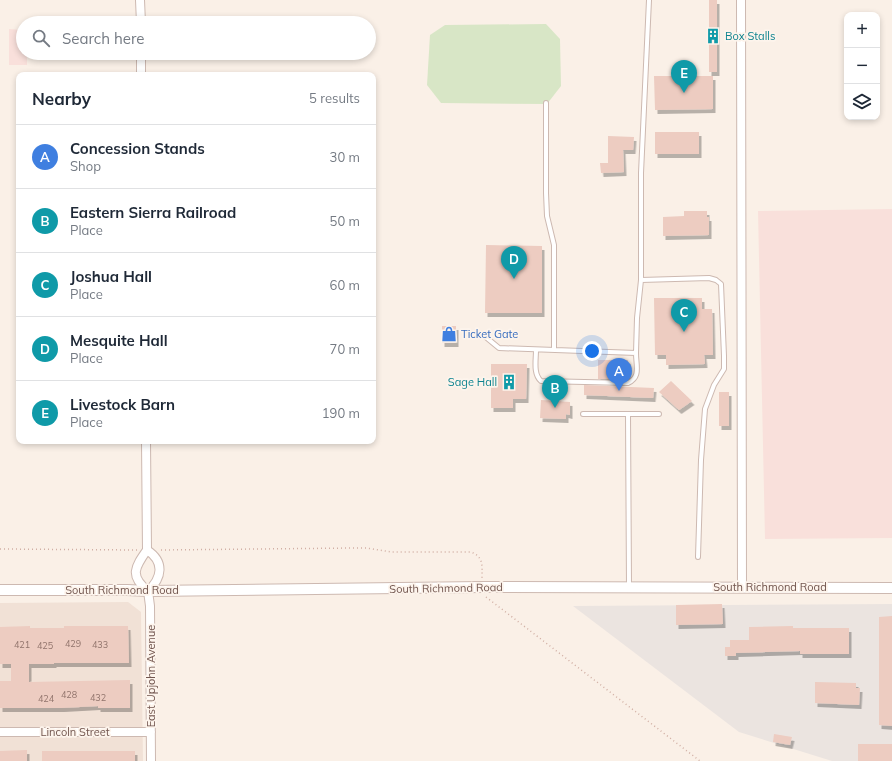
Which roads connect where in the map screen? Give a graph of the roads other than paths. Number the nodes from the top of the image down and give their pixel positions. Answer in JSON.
{"nodes":[{"id":1,"x":140,"y":0,"type":"edge"},
{"id":2,"x":649,"y":0,"type":"edge"},
{"id":3,"x":741,"y":0,"type":"edge"},
{"id":4,"x":141,"y":16,"type":"edge"},
{"id":5,"x":141,"y":60,"type":"edge"},
{"id":6,"x":141,"y":72,"type":"edge"},
{"id":7,"x":546,"y":103,"type":"dead end"},
{"id":8,"x":641,"y":280,"type":"junction"},
{"id":9,"x":482,"y":334,"type":"dead end"},
{"id":10,"x":536,"y":350,"type":"junction"},
{"id":11,"x":554,"y":350,"type":"junction"},
{"id":12,"x":636,"y":353,"type":"junction"},
{"id":13,"x":583,"y":414,"type":"dead end"},
{"id":14,"x":628,"y":414,"type":"junction"},
{"id":15,"x":659,"y":414,"type":"dead end"},
{"id":16,"x":146,"y":444,"type":"edge"},
{"id":17,"x":147,"y":550,"type":"junction"},
{"id":18,"x":698,"y":557,"type":"dead end"},
{"id":19,"x":629,"y":587,"type":"junction"},
{"id":20,"x":742,"y":587,"type":"junction"},
{"id":21,"x":892,"y":588,"type":"edge"},
{"id":22,"x":0,"y":590,"type":"edge"},
{"id":23,"x":148,"y":591,"type":"junction"},
{"id":24,"x":0,"y":732,"type":"edge"},
{"id":25,"x":151,"y":732,"type":"junction"},
{"id":26,"x":151,"y":761,"type":"edge"}],
"edges":[{"from":1,"to":4,"type":"street"},
{"from":2,"to":8,"type":"lane"},
{"from":3,"to":20,"type":"street"},
{"from":5,"to":6,"type":"street"},
{"from":7,"to":11,"type":"lane"},
{"from":8,"to":12,"type":"lane"},
{"from":8,"to":18,"type":"lane"},
{"from":9,"to":10,"type":"lane"},
{"from":10,"to":11,"type":"lane"},
{"from":10,"to":12,"type":"lane"},
{"from":11,"to":12,"type":"lane"},
{"from":13,"to":14,"type":"lane"},
{"from":14,"to":15,"type":"lane"},
{"from":14,"to":19,"type":"lane"},
{"from":16,"to":17,"type":"street"},
{"from":17,"to":23,"type":"street"},
{"from":17,"to":23,"type":"street"},
{"from":19,"to":20,"type":"street","name":"South Richmond Road"},
{"from":19,"to":23,"type":"street","name":"South Richmond Road"},
{"from":20,"to":21,"type":"street","name":"South Richmond Road"},
{"from":22,"to":23,"type":"street","name":"South Richmond Road"},
{"from":23,"to":25,"type":"street","name":"East Upjohn Avenue"},
{"from":24,"to":25,"type":"street","name":"Lincoln Street"},
{"from":25,"to":26,"type":"street","name":"East Upjohn Avenue"}]}
